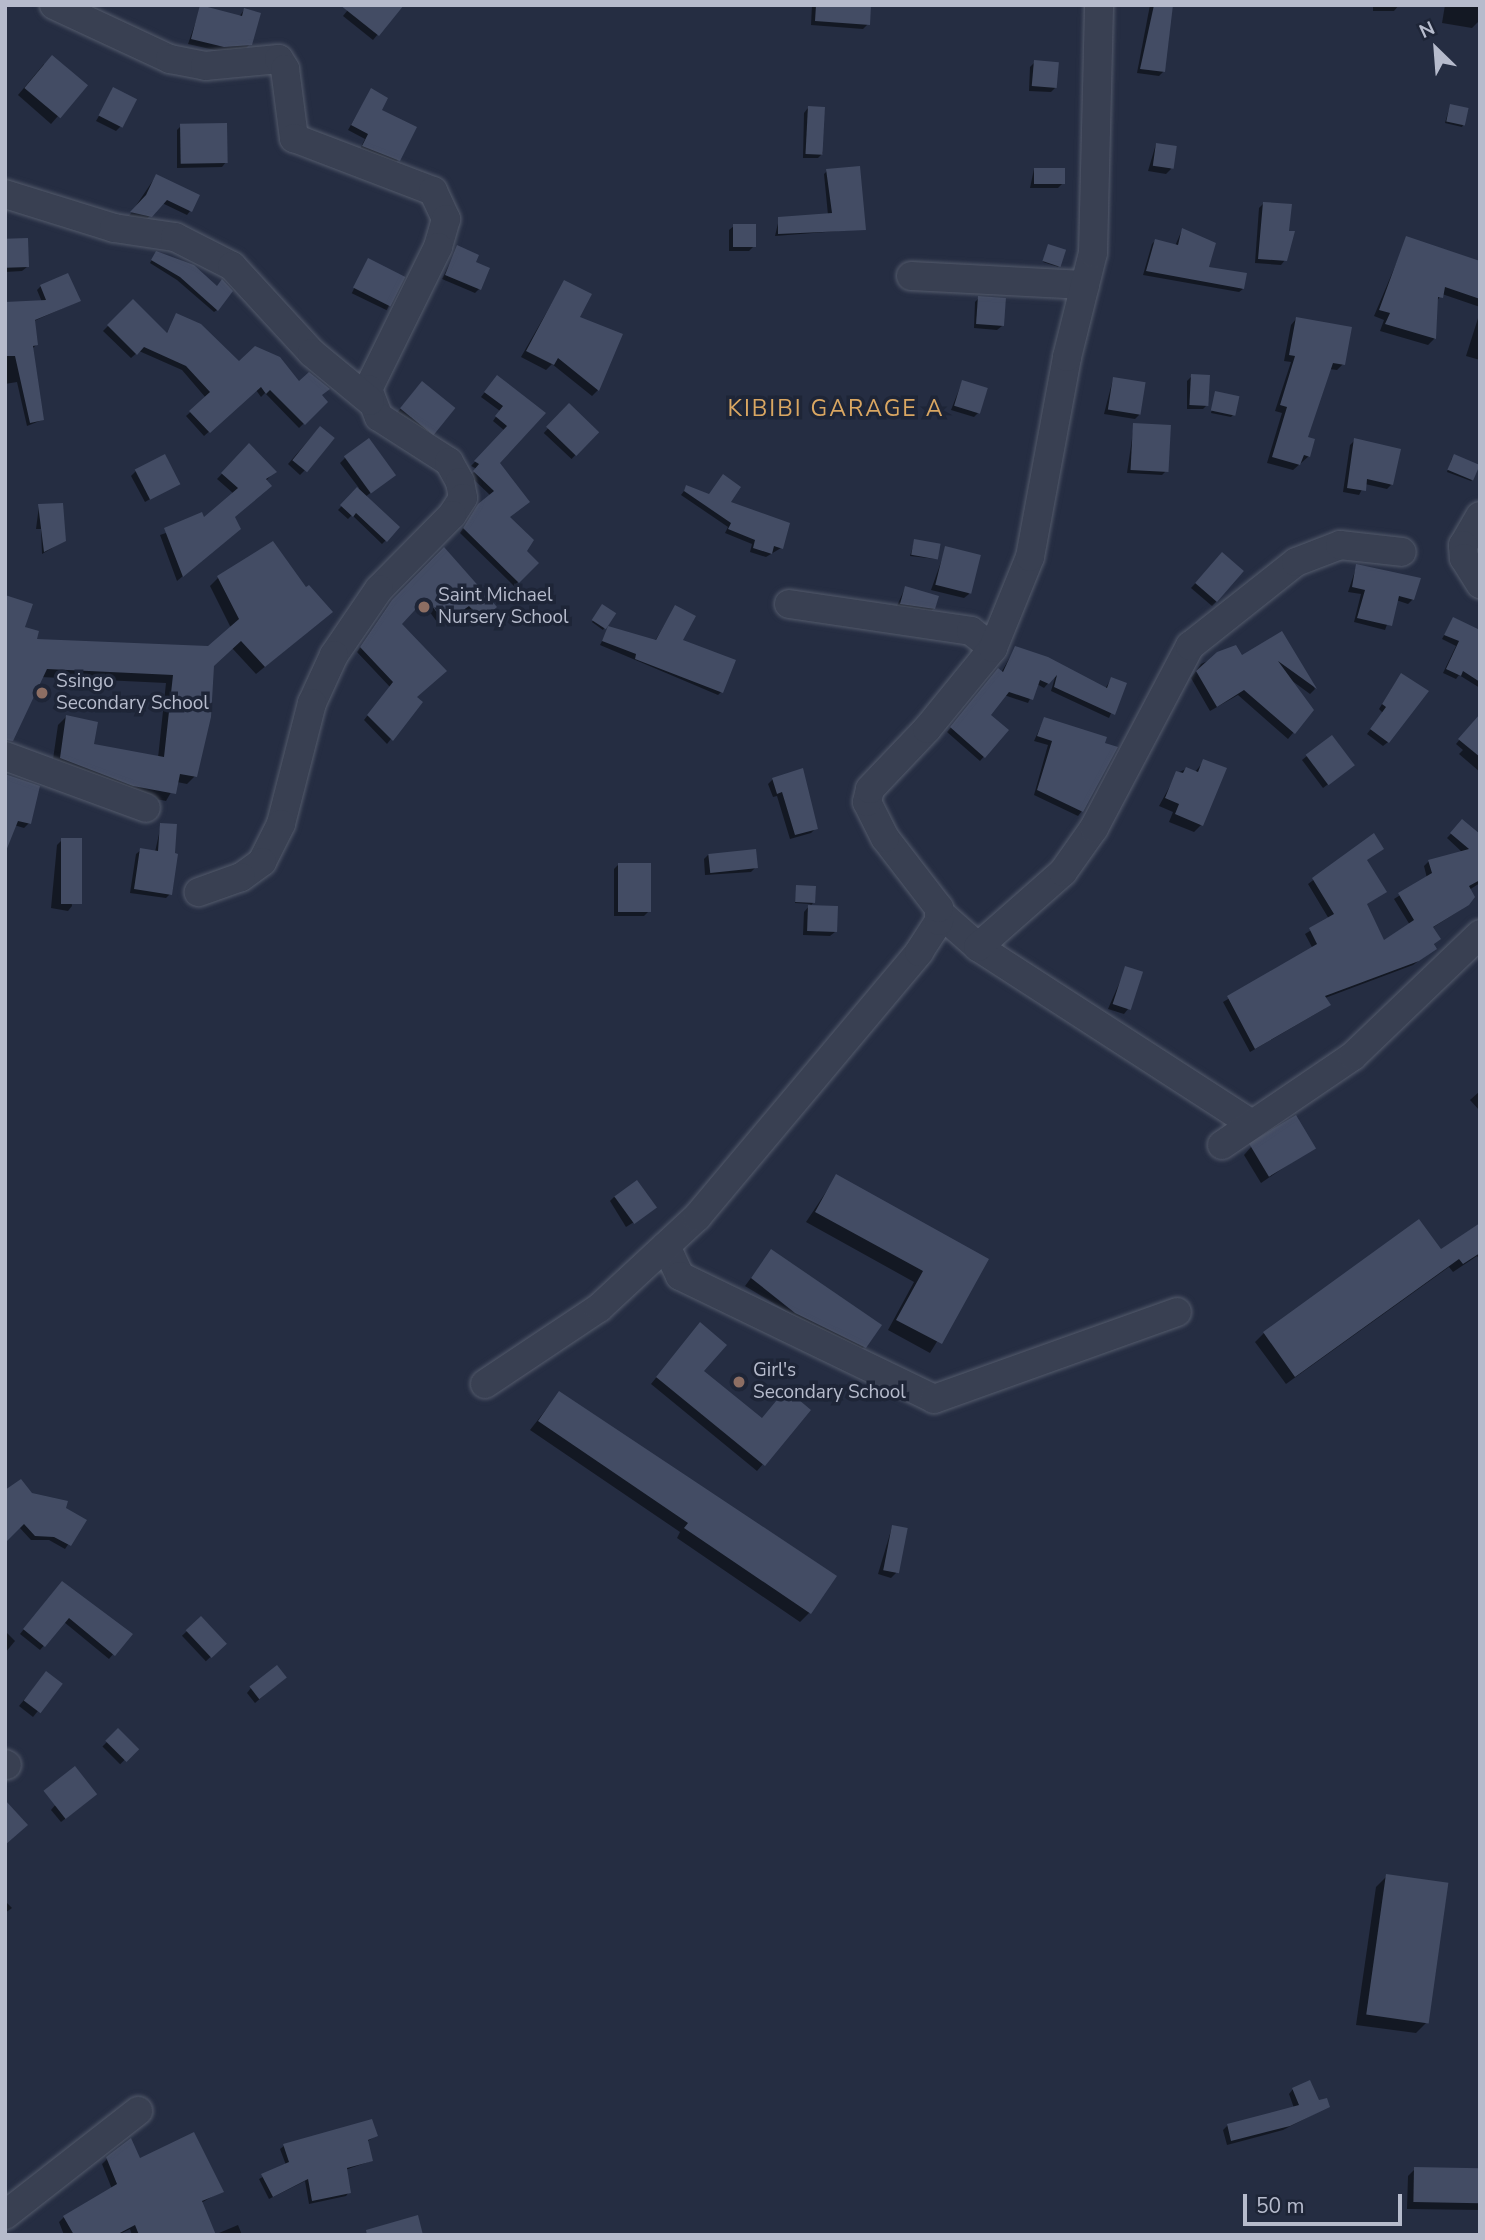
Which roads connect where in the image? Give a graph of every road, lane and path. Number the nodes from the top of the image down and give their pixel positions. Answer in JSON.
{"nodes":[{"id":1,"x":54,"y":5,"type":"edge"},
{"id":2,"x":1099,"y":5,"type":"edge"},
{"id":3,"x":5,"y":194,"type":"edge"},
{"id":4,"x":911,"y":276,"type":"dead end"},
{"id":5,"x":1085,"y":285,"type":"junction"},
{"id":6,"x":370,"y":401,"type":"junction"},
{"id":7,"x":1480,"y":516,"type":"edge"},
{"id":8,"x":1402,"y":552,"type":"dead end"},
{"id":9,"x":1480,"y":584,"type":"edge"},
{"id":10,"x":789,"y":604,"type":"dead end"},
{"id":11,"x":993,"y":648,"type":"junction"},
{"id":12,"x":5,"y":756,"type":"edge"},
{"id":13,"x":146,"y":808,"type":"dead end"},
{"id":14,"x":199,"y":892,"type":"dead end"},
{"id":15,"x":941,"y":914,"type":"junction"},
{"id":16,"x":1480,"y":934,"type":"edge"},
{"id":17,"x":978,"y":947,"type":"junction"},
{"id":18,"x":1252,"y":1124,"type":"junction"},
{"id":19,"x":1222,"y":1144,"type":"dead end"},
{"id":20,"x":666,"y":1246,"type":"junction"},
{"id":21,"x":1177,"y":1312,"type":"dead end"},
{"id":22,"x":485,"y":1384,"type":"dead end"},
{"id":23,"x":138,"y":2111,"type":"dead end"},
{"id":24,"x":5,"y":2215,"type":"edge"}],
"edges":[{"from":1,"to":6,"type":"street"},
{"from":2,"to":5,"type":"street"},
{"from":3,"to":6,"type":"street"},
{"from":4,"to":5,"type":"street"},
{"from":5,"to":11,"type":"street"},
{"from":6,"to":14,"type":"street"},
{"from":7,"to":9,"type":"street"},
{"from":8,"to":17,"type":"street"},
{"from":10,"to":11,"type":"street"},
{"from":11,"to":15,"type":"street"},
{"from":12,"to":13,"type":"street"},
{"from":15,"to":17,"type":"street"},
{"from":15,"to":20,"type":"street"},
{"from":16,"to":18,"type":"street"},
{"from":17,"to":18,"type":"street"},
{"from":18,"to":19,"type":"street"},
{"from":20,"to":21,"type":"street"},
{"from":20,"to":22,"type":"street"},
{"from":23,"to":24,"type":"street"}]}
